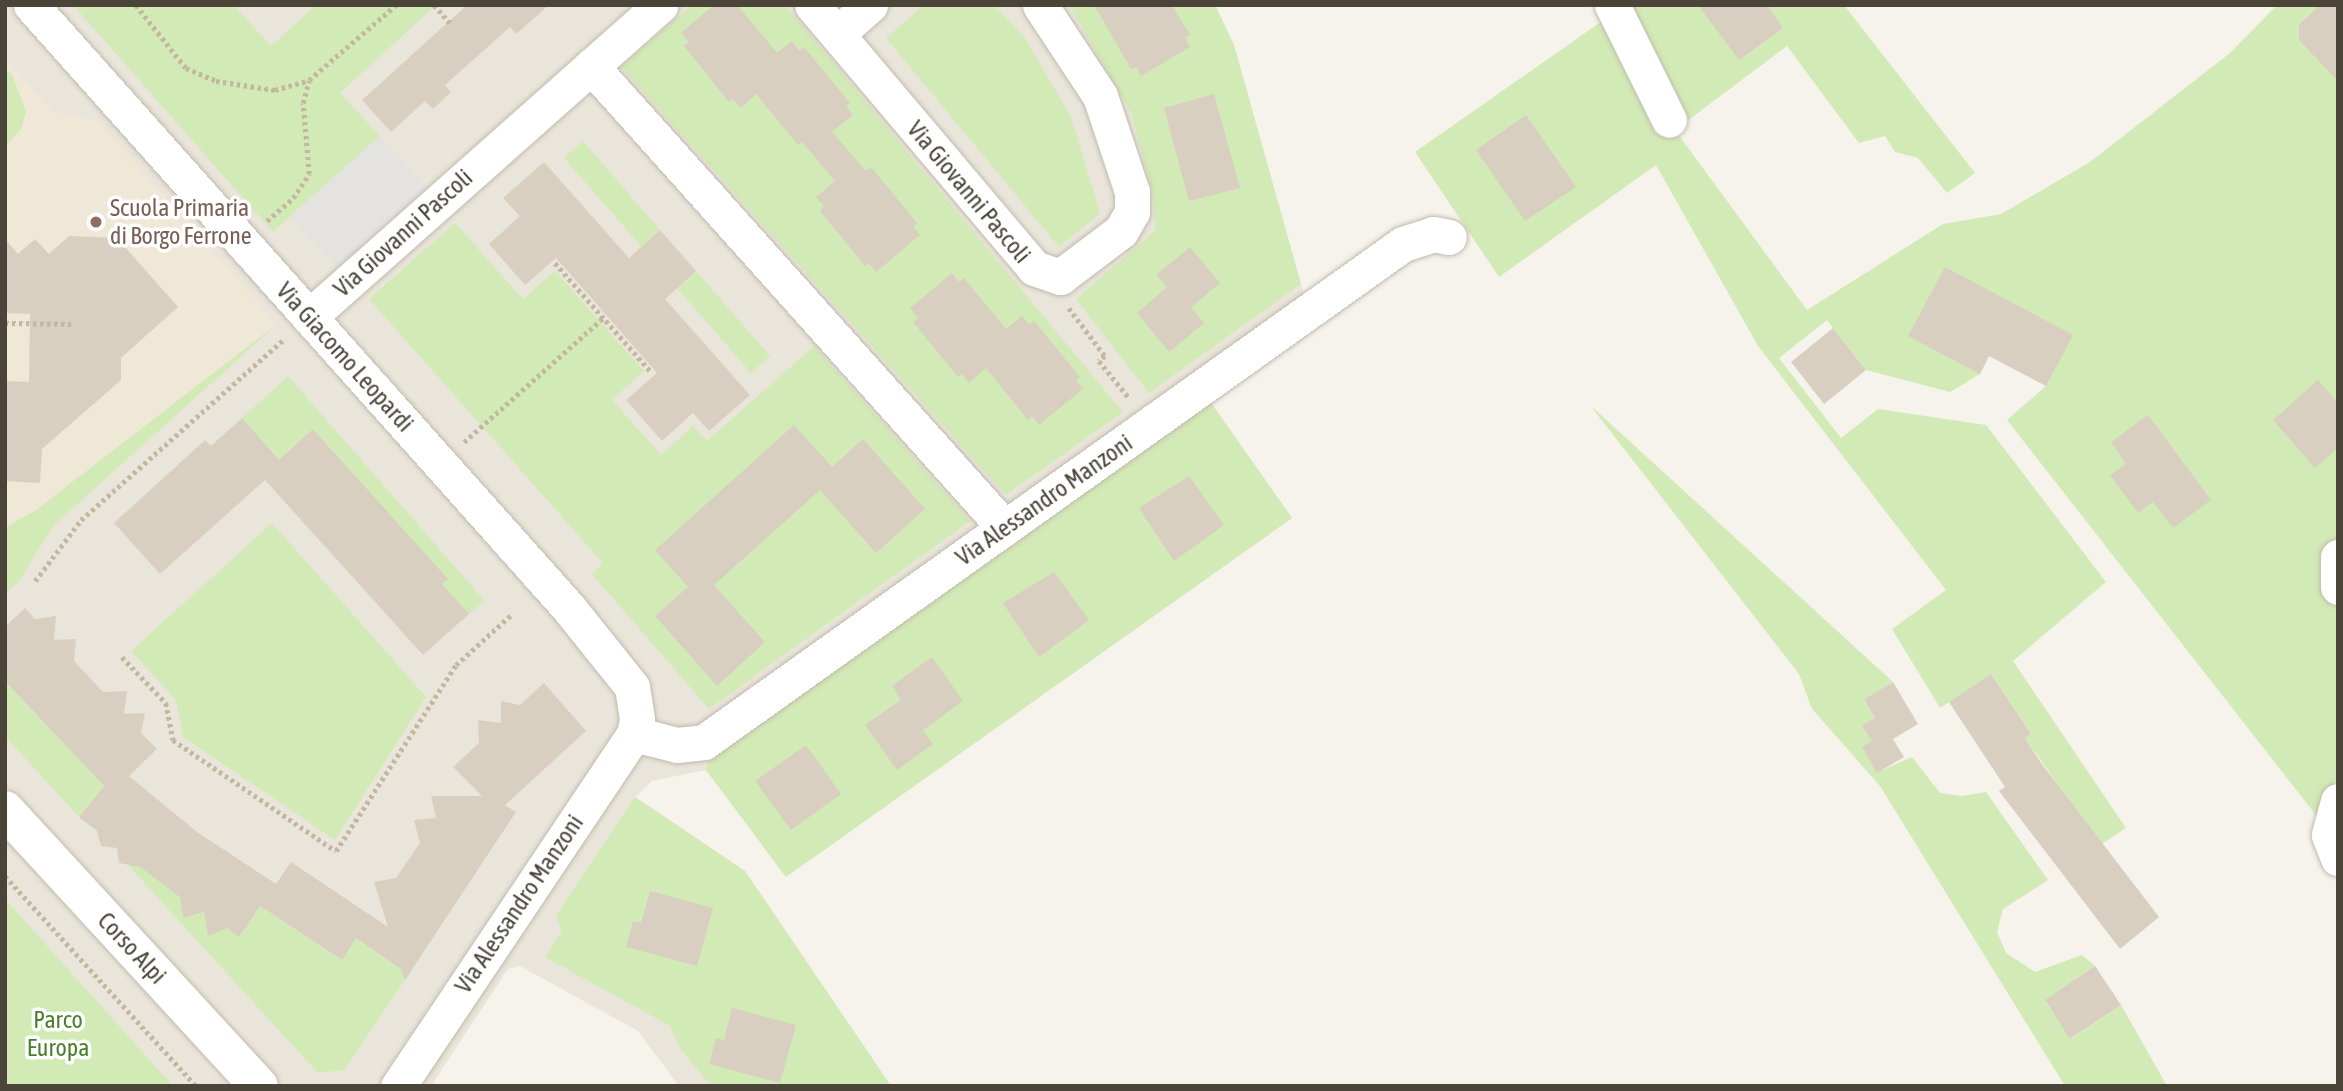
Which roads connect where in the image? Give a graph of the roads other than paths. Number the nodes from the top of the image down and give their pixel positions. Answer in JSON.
{"nodes":[{"id":1,"x":31,"y":5,"type":"edge"},
{"id":2,"x":661,"y":5,"type":"edge"},
{"id":3,"x":813,"y":5,"type":"edge"},
{"id":4,"x":870,"y":5,"type":"edge"},
{"id":5,"x":1040,"y":5,"type":"edge"},
{"id":6,"x":1612,"y":5,"type":"edge"},
{"id":7,"x":837,"y":34,"type":"junction"},
{"id":8,"x":591,"y":66,"type":"junction"},
{"id":9,"x":1669,"y":120,"type":"dead end"},
{"id":10,"x":1449,"y":237,"type":"dead end"},
{"id":11,"x":309,"y":317,"type":"junction"},
{"id":12,"x":1005,"y":528,"type":"junction"},
{"id":13,"x":2338,"y":556,"type":"edge"},
{"id":14,"x":2338,"y":587,"type":"edge"},
{"id":15,"x":635,"y":727,"type":"junction"},
{"id":16,"x":2338,"y":801,"type":"edge"},
{"id":17,"x":5,"y":810,"type":"edge"},
{"id":18,"x":2338,"y":858,"type":"edge"},
{"id":19,"x":397,"y":1082,"type":"edge"},
{"id":20,"x":259,"y":1086,"type":"edge"}],
"edges":[{"from":1,"to":11,"type":"street","name":"Via Giacomo Leopardi"},
{"from":2,"to":8,"type":"street","name":"Via Giovanni Pascoli"},
{"from":3,"to":7,"type":"street","name":"Via Giovanni Pascoli"},
{"from":4,"to":7,"type":"street"},
{"from":5,"to":7,"type":"street","name":"Via Giovanni Pascoli"},
{"from":6,"to":9,"type":"street"},
{"from":8,"to":11,"type":"street","name":"Via Giovanni Pascoli"},
{"from":8,"to":12,"type":"street"},
{"from":10,"to":12,"type":"street","name":"Via Alessandro Manzoni"},
{"from":11,"to":15,"type":"street","name":"Via Giacomo Leopardi"},
{"from":12,"to":15,"type":"street","name":"Via Alessandro Manzoni"},
{"from":13,"to":14,"type":"street"},
{"from":15,"to":19,"type":"street","name":"Via Alessandro Manzoni"},
{"from":16,"to":18,"type":"street"},
{"from":17,"to":20,"type":"street","name":"Corso Alpi"}]}
